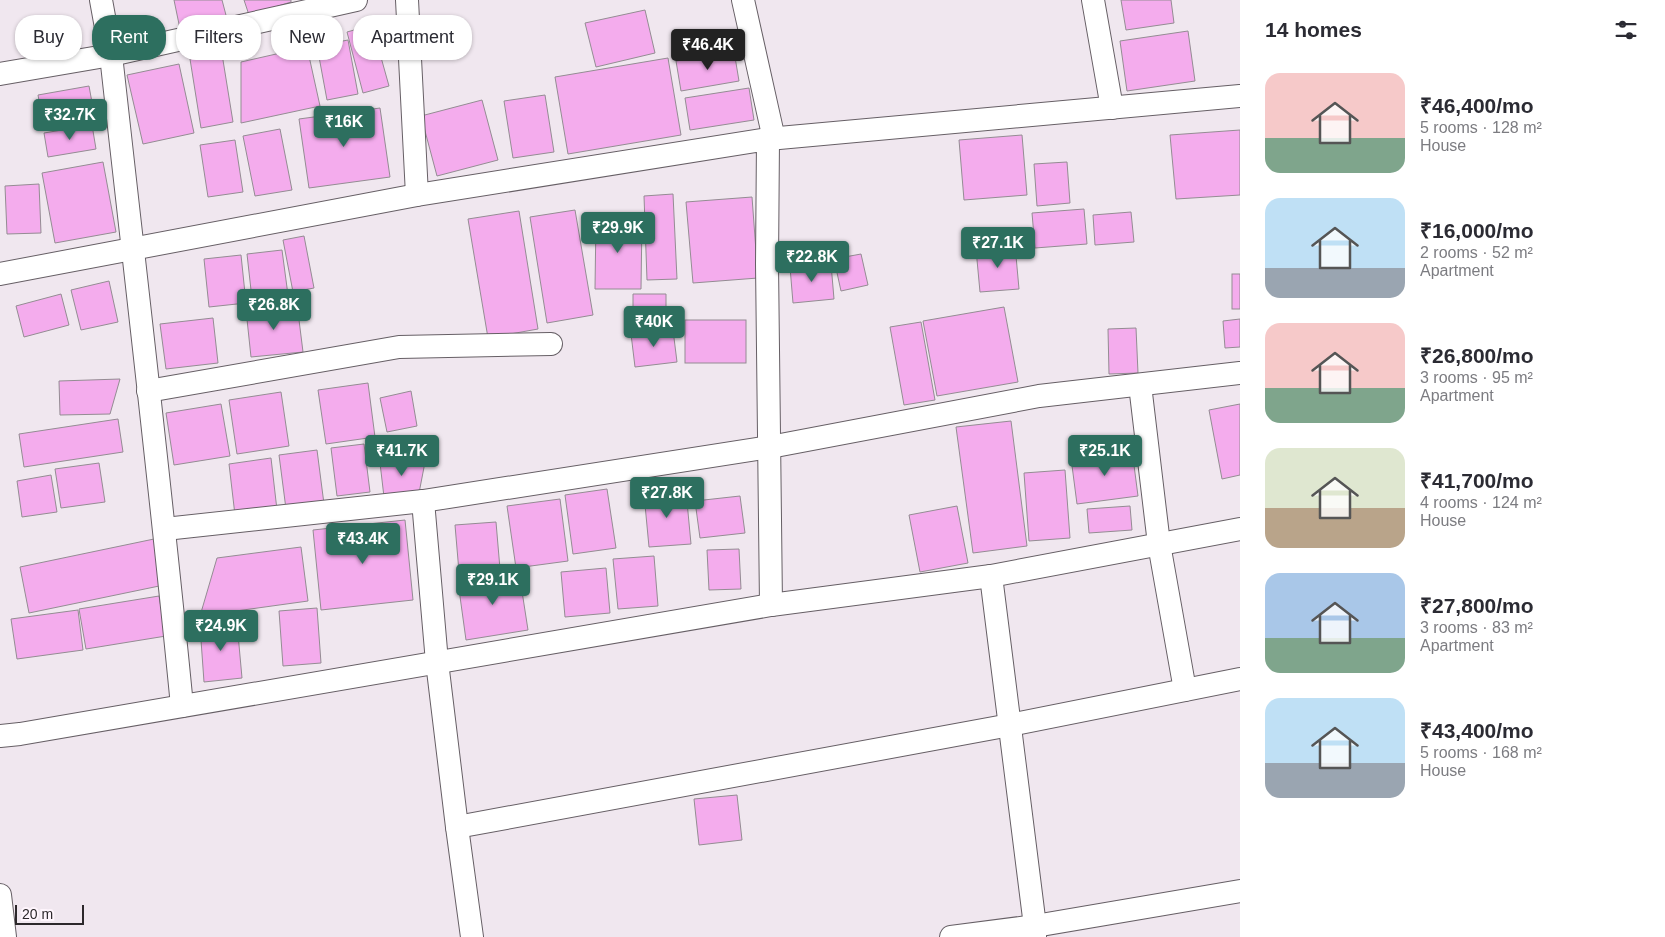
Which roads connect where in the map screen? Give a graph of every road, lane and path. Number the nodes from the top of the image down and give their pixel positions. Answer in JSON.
{"nodes":[{"id":1,"x":102,"y":0,"type":"edge"},
{"id":2,"x":356,"y":0,"type":"edge"},
{"id":3,"x":407,"y":0,"type":"edge"},
{"id":4,"x":744,"y":0,"type":"edge"},
{"id":5,"x":1093,"y":0,"type":"edge"},
{"id":6,"x":104,"y":15,"type":"edge"},
{"id":7,"x":166,"y":43,"type":"edge"},
{"id":8,"x":92,"y":58,"type":"edge"},
{"id":9,"x":112,"y":60,"type":"edge"},
{"id":10,"x":0,"y":74,"type":"edge"},
{"id":11,"x":1240,"y":96,"type":"edge"},
{"id":12,"x":1112,"y":108,"type":"junction"},
{"id":13,"x":771,"y":139,"type":"junction"},
{"id":14,"x":417,"y":195,"type":"junction"},
{"id":15,"x":132,"y":249,"type":"junction"},
{"id":16,"x":0,"y":274,"type":"edge"},
{"id":17,"x":551,"y":344,"type":"dead end"},
{"id":18,"x":1240,"y":373,"type":"edge"},
{"id":19,"x":1140,"y":385,"type":"junction"},
{"id":20,"x":148,"y":392,"type":"junction"},
{"id":21,"x":770,"y":447,"type":"junction"},
{"id":22,"x":423,"y":500,"type":"junction"},
{"id":23,"x":165,"y":529,"type":"junction"},
{"id":24,"x":1240,"y":529,"type":"edge"},
{"id":25,"x":1159,"y":544,"type":"junction"},
{"id":26,"x":991,"y":576,"type":"junction"},
{"id":27,"x":771,"y":605,"type":"junction"},
{"id":28,"x":437,"y":662,"type":"junction"},
{"id":29,"x":1240,"y":679,"type":"edge"},
{"id":30,"x":1185,"y":690,"type":"junction"},
{"id":31,"x":182,"y":706,"type":"junction"},
{"id":32,"x":1010,"y":725,"type":"junction"},
{"id":33,"x":0,"y":736,"type":"edge"},
{"id":34,"x":456,"y":827,"type":"junction"},
{"id":35,"x":1240,"y":891,"type":"edge"},
{"id":36,"x":0,"y":895,"type":"edge"},
{"id":37,"x":1035,"y":932,"type":"edge"},
{"id":38,"x":5,"y":937,"type":"edge"},
{"id":39,"x":472,"y":937,"type":"edge"},
{"id":40,"x":951,"y":937,"type":"edge"}],
"edges":[{"from":1,"to":6,"type":"street"},
{"from":2,"to":7,"type":"street"},
{"from":3,"to":14,"type":"street"},
{"from":4,"to":13,"type":"street"},
{"from":5,"to":12,"type":"street"},
{"from":8,"to":10,"type":"street"},
{"from":9,"to":15,"type":"street"},
{"from":11,"to":12,"type":"street"},
{"from":12,"to":13,"type":"street"},
{"from":13,"to":14,"type":"street"},
{"from":13,"to":21,"type":"street"},
{"from":14,"to":15,"type":"street"},
{"from":15,"to":16,"type":"street"},
{"from":15,"to":20,"type":"street"},
{"from":17,"to":20,"type":"street"},
{"from":18,"to":19,"type":"street"},
{"from":19,"to":21,"type":"street"},
{"from":19,"to":25,"type":"street"},
{"from":20,"to":23,"type":"street"},
{"from":21,"to":22,"type":"street"},
{"from":21,"to":27,"type":"street"},
{"from":22,"to":23,"type":"street"},
{"from":22,"to":28,"type":"street"},
{"from":23,"to":31,"type":"street"},
{"from":24,"to":25,"type":"street"},
{"from":25,"to":26,"type":"street"},
{"from":25,"to":30,"type":"street"},
{"from":26,"to":27,"type":"street"},
{"from":26,"to":32,"type":"street"},
{"from":27,"to":28,"type":"street"},
{"from":28,"to":31,"type":"street"},
{"from":28,"to":34,"type":"street"},
{"from":29,"to":30,"type":"street"},
{"from":30,"to":32,"type":"street"},
{"from":31,"to":33,"type":"street"},
{"from":32,"to":34,"type":"street"},
{"from":32,"to":37,"type":"street"},
{"from":34,"to":39,"type":"street"},
{"from":35,"to":37,"type":"street"},
{"from":36,"to":38,"type":"street"},
{"from":37,"to":40,"type":"street"}]}
